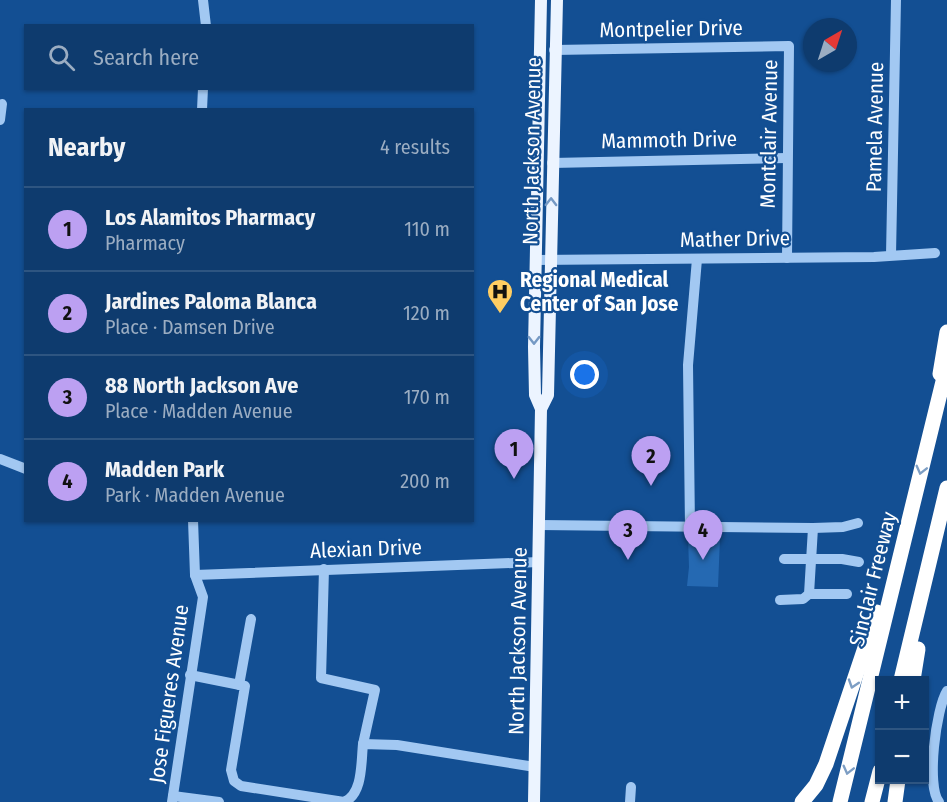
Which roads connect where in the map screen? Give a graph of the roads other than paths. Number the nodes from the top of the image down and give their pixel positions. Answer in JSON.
{"nodes":[{"id":1,"x":203,"y":0,"type":"edge"},
{"id":2,"x":541,"y":0,"type":"edge"},
{"id":3,"x":557,"y":0,"type":"edge"},
{"id":4,"x":896,"y":0,"type":"edge"},
{"id":5,"x":206,"y":24,"type":"edge"},
{"id":6,"x":540,"y":44,"type":"junction"},
{"id":7,"x":789,"y":46,"type":"joint"},
{"id":8,"x":554,"y":50,"type":"junction"},
{"id":9,"x":554,"y":71,"type":"junction"},
{"id":10,"x":203,"y":90,"type":"edge"},
{"id":11,"x":2,"y":104,"type":"dead end"},
{"id":12,"x":202,"y":108,"type":"edge"},
{"id":13,"x":0,"y":120,"type":"edge"},
{"id":14,"x":787,"y":158,"type":"junction"},
{"id":15,"x":552,"y":163,"type":"junction"},
{"id":16,"x":935,"y":253,"type":"dead end"},
{"id":17,"x":891,"y":255,"type":"junction"},
{"id":18,"x":787,"y":258,"type":"junction"},
{"id":19,"x":698,"y":259,"type":"junction"},
{"id":20,"x":535,"y":260,"type":"junction"},
{"id":21,"x":550,"y":260,"type":"junction"},
{"id":22,"x":947,"y":332,"type":"edge"},
{"id":23,"x":947,"y":365,"type":"edge"},
{"id":24,"x":541,"y":409,"type":"junction"},
{"id":25,"x":930,"y":430,"type":"junction"},
{"id":26,"x":0,"y":459,"type":"edge"},
{"id":27,"x":24,"y":468,"type":"edge"},
{"id":28,"x":947,"y":488,"type":"edge"},
{"id":29,"x":911,"y":509,"type":"junction"},
{"id":30,"x":193,"y":522,"type":"edge"},
{"id":31,"x":858,"y":524,"type":"dead end"},
{"id":32,"x":539,"y":525,"type":"junction"},
{"id":33,"x":690,"y":527,"type":"junction"},
{"id":34,"x":813,"y":528,"type":"junction"},
{"id":35,"x":937,"y":531,"type":"junction"},
{"id":36,"x":784,"y":559,"type":"dead end"},
{"id":37,"x":812,"y":560,"type":"junction"},
{"id":38,"x":538,"y":562,"type":"junction"},
{"id":39,"x":859,"y":562,"type":"dead end"},
{"id":40,"x":324,"y":569,"type":"junction"},
{"id":41,"x":195,"y":575,"type":"junction"},
{"id":42,"x":809,"y":594,"type":"junction"},
{"id":43,"x":847,"y":594,"type":"dead end"},
{"id":44,"x":780,"y":600,"type":"dead end"},
{"id":45,"x":250,"y":619,"type":"dead end"},
{"id":46,"x":190,"y":675,"type":"junction"},
{"id":47,"x":902,"y":676,"type":"edge"},
{"id":48,"x":914,"y":676,"type":"edge"},
{"id":49,"x":239,"y":684,"type":"junction"},
{"id":50,"x":947,"y":691,"type":"edge"},
{"id":51,"x":363,"y":744,"type":"junction"},
{"id":52,"x":535,"y":767,"type":"junction"},
{"id":53,"x":876,"y":784,"type":"edge"},
{"id":54,"x":897,"y":784,"type":"edge"},
{"id":55,"x":631,"y":787,"type":"dead end"},
{"id":56,"x":173,"y":799,"type":"edge"},
{"id":57,"x":214,"y":802,"type":"edge"},
{"id":58,"x":534,"y":802,"type":"edge"},
{"id":59,"x":630,"y":802,"type":"edge"},
{"id":60,"x":802,"y":802,"type":"edge"},
{"id":61,"x":840,"y":802,"type":"edge"},
{"id":62,"x":872,"y":802,"type":"edge"},
{"id":63,"x":895,"y":802,"type":"edge"},
{"id":64,"x":939,"y":802,"type":"edge"}],
"edges":[{"from":1,"to":5,"type":"street"},
{"from":2,"to":6,"type":"main road","name":"North Jackson Avenue"},
{"from":3,"to":8,"type":"main road","name":"North Jackson Avenue"},
{"from":4,"to":17,"type":"street","name":"Pamela Avenue"},
{"from":6,"to":9,"type":"main road"},
{"from":6,"to":20,"type":"main road","name":"North Jackson Avenue"},
{"from":7,"to":8,"type":"street","name":"Montpelier Drive"},
{"from":7,"to":14,"type":"street","name":"Montclair Avenue"},
{"from":8,"to":9,"type":"main road","name":"North Jackson Avenue"},
{"from":9,"to":15,"type":"main road","name":"North Jackson Avenue"},
{"from":10,"to":12,"type":"street"},
{"from":11,"to":13,"type":"street"},
{"from":14,"to":15,"type":"street","name":"Mammoth Drive"},
{"from":14,"to":18,"type":"street","name":"Montclair Avenue"},
{"from":21,"to":15,"type":"main road","name":"North Jackson Avenue","one_way":true},
{"from":16,"to":17,"type":"street","name":"Mather Drive"},
{"from":17,"to":18,"type":"street","name":"Mather Drive"},
{"from":18,"to":19,"type":"street","name":"Mather Drive"},
{"from":19,"to":21,"type":"street","name":"Mather Drive"},
{"from":19,"to":33,"type":"street"},
{"from":20,"to":21,"type":"street","name":"Mather Drive"},
{"from":20,"to":24,"type":"main road","name":"North Jackson Avenue","one_way":true},
{"from":21,"to":24,"type":"main road","name":"North Jackson Avenue"},
{"from":22,"to":25,"type":"highway"},
{"from":23,"to":25,"type":"highway","name":"Sinclair Freeway"},
{"from":24,"to":32,"type":"main road","name":"North Jackson Avenue"},
{"from":25,"to":29,"type":"highway","name":"Sinclair Freeway","one_way":true},
{"from":26,"to":27,"type":"street"},
{"from":28,"to":35,"type":"highway"},
{"from":29,"to":60,"type":"highway","one_way":true},
{"from":29,"to":61,"type":"highway","name":"Sinclair Freeway","one_way":true},
{"from":30,"to":41,"type":"street","name":"Jose Figueres Avenue"},
{"from":31,"to":34,"type":"street"},
{"from":32,"to":33,"type":"street"},
{"from":32,"to":38,"type":"main road","name":"North Jackson Avenue"},
{"from":33,"to":34,"type":"street"},
{"from":34,"to":37,"type":"street"},
{"from":35,"to":47,"type":"highway"},
{"from":35,"to":48,"type":"highway"},
{"from":36,"to":37,"type":"street"},
{"from":37,"to":39,"type":"street"},
{"from":37,"to":42,"type":"street"},
{"from":38,"to":40,"type":"street","name":"Alexian Drive"},
{"from":38,"to":52,"type":"main road","name":"North Jackson Avenue"},
{"from":40,"to":41,"type":"street","name":"Alexian Drive"},
{"from":40,"to":51,"type":"street"},
{"from":41,"to":46,"type":"street","name":"Jose Figueres Avenue"},
{"from":42,"to":43,"type":"street"},
{"from":42,"to":44,"type":"street"},
{"from":45,"to":49,"type":"street"},
{"from":46,"to":49,"type":"street"},
{"from":46,"to":56,"type":"street","name":"Jose Figueres Avenue"},
{"from":49,"to":51,"type":"street"},
{"from":50,"to":64,"type":"street"},
{"from":51,"to":52,"type":"street"},
{"from":52,"to":58,"type":"main road","name":"North Jackson Avenue"},
{"from":53,"to":62,"type":"highway"},
{"from":54,"to":63,"type":"highway"},
{"from":55,"to":59,"type":"street"},
{"from":56,"to":57,"type":"street"}]}
